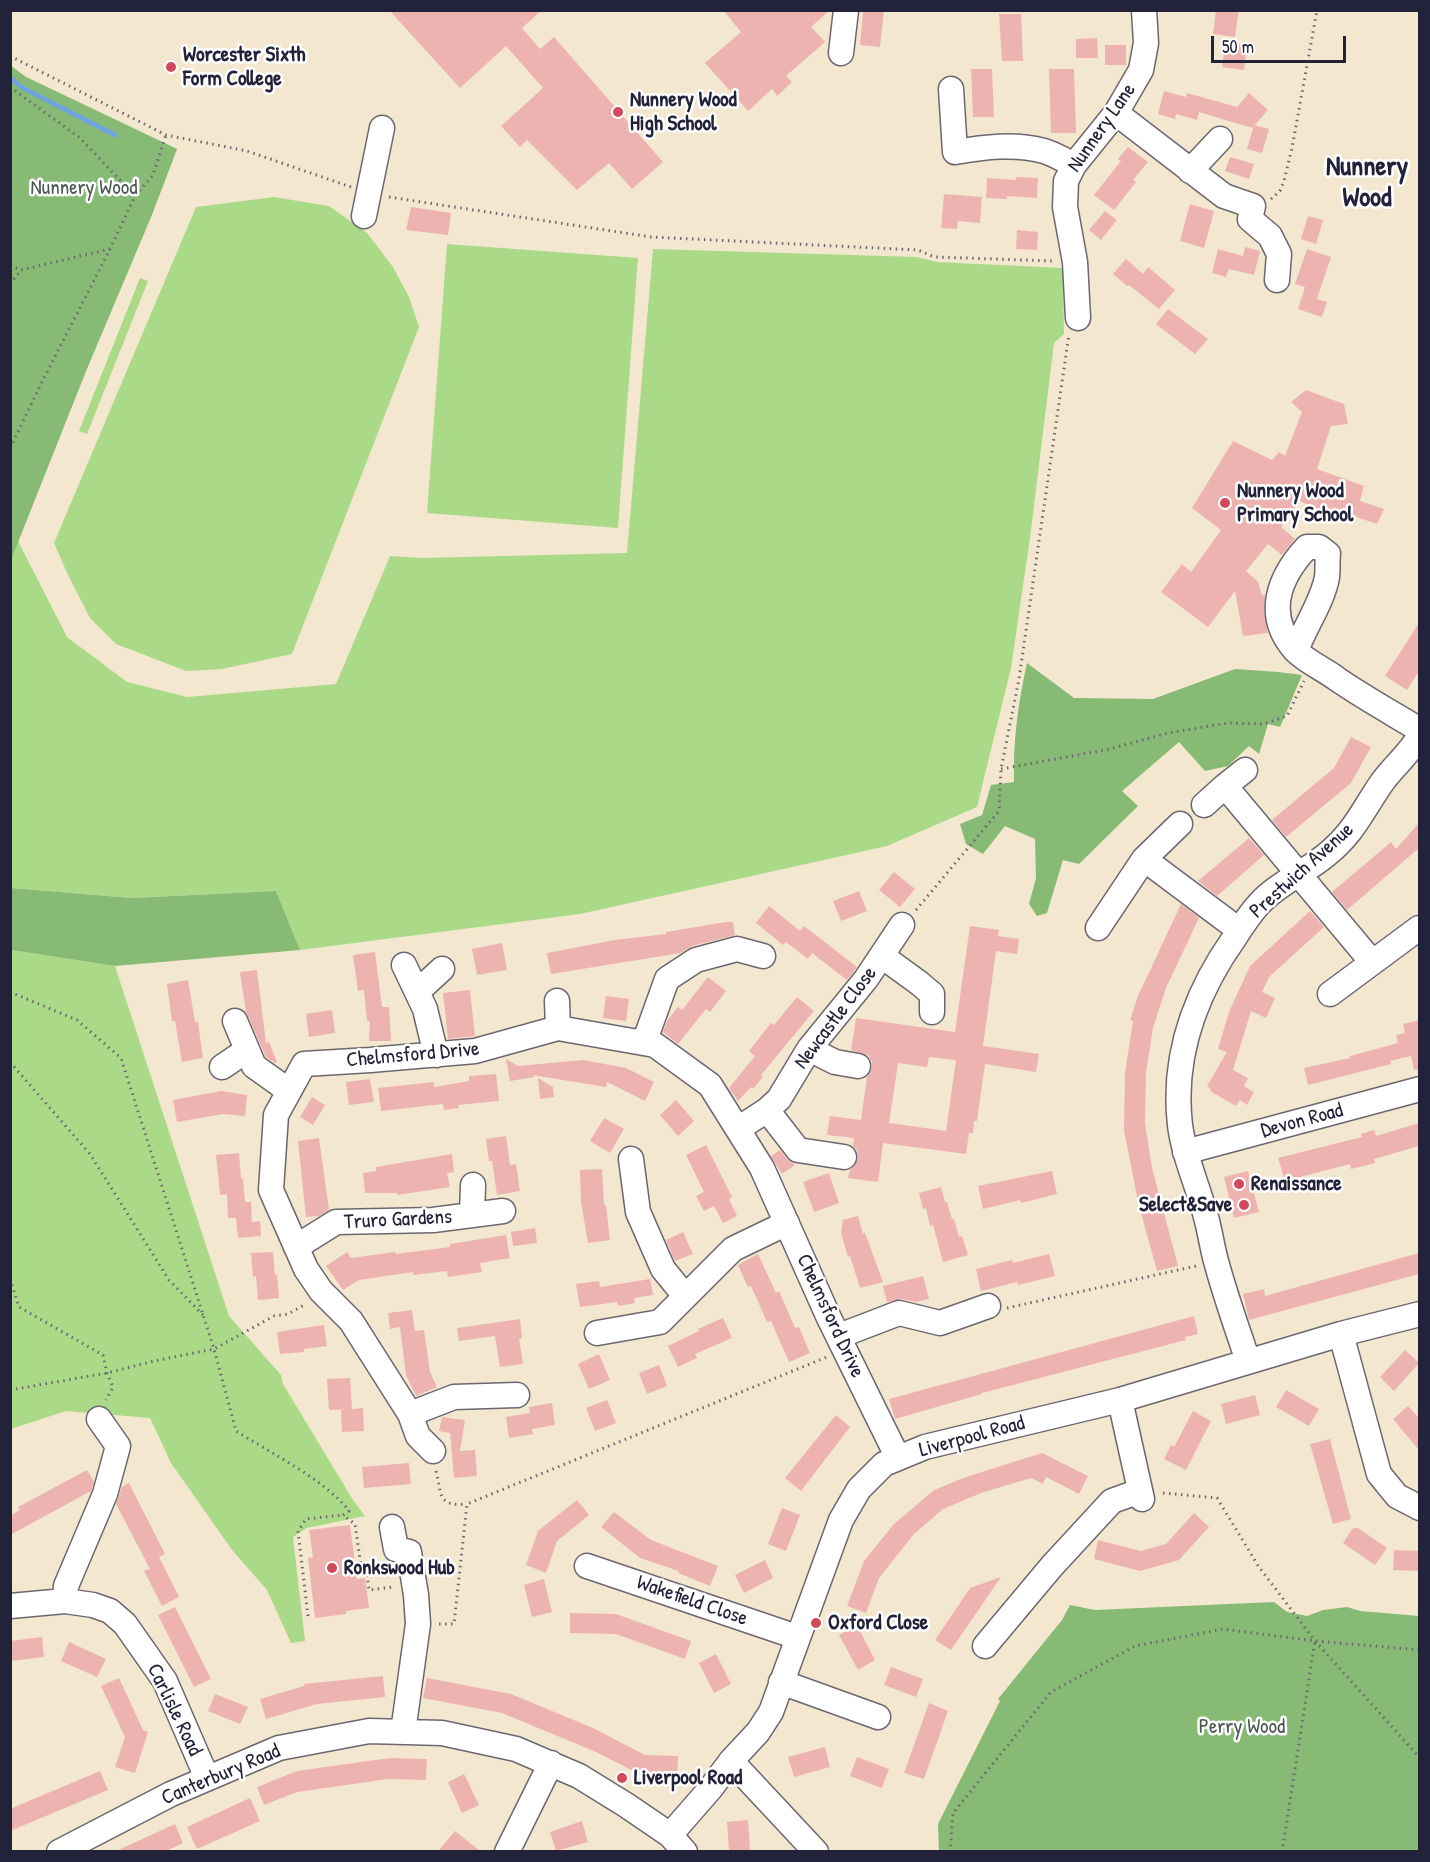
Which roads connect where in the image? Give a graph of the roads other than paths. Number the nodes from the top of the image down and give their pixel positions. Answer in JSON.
{"nodes":[{"id":1,"x":846,"y":10,"type":"edge"},
{"id":2,"x":1144,"y":10,"type":"edge"},
{"id":3,"x":841,"y":53,"type":"dead end"},
{"id":4,"x":951,"y":89,"type":"dead end"},
{"id":5,"x":1116,"y":113,"type":"junction"},
{"id":6,"x":382,"y":128,"type":"dead end"},
{"id":7,"x":1220,"y":139,"type":"dead end"},
{"id":8,"x":1074,"y":165,"type":"junction"},
{"id":9,"x":1190,"y":171,"type":"junction"},
{"id":10,"x":367,"y":204,"type":"road end"},
{"id":11,"x":1277,"y":280,"type":"dead end"},
{"id":12,"x":1078,"y":318,"type":"road end"},
{"id":13,"x":1296,"y":651,"type":"dead end"},
{"id":14,"x":1418,"y":738,"type":"edge"},
{"id":15,"x":1245,"y":771,"type":"dead end"},
{"id":16,"x":1225,"y":786,"type":"junction"},
{"id":17,"x":1204,"y":805,"type":"dead end"},
{"id":18,"x":1180,"y":824,"type":"dead end"},
{"id":19,"x":1144,"y":859,"type":"junction"},
{"id":20,"x":1297,"y":874,"type":"junction"},
{"id":21,"x":902,"y":926,"type":"road end"},
{"id":22,"x":1098,"y":928,"type":"dead end"},
{"id":23,"x":1419,"y":928,"type":"edge"},
{"id":24,"x":1239,"y":930,"type":"junction"},
{"id":25,"x":763,"y":956,"type":"dead end"},
{"id":26,"x":882,"y":956,"type":"junction"},
{"id":27,"x":1372,"y":962,"type":"junction"},
{"id":28,"x":404,"y":965,"type":"dead end"},
{"id":29,"x":442,"y":969,"type":"dead end"},
{"id":30,"x":417,"y":992,"type":"junction"},
{"id":31,"x":1330,"y":994,"type":"dead end"},
{"id":32,"x":557,"y":1000,"type":"dead end"},
{"id":33,"x":932,"y":1012,"type":"dead end"},
{"id":34,"x":235,"y":1021,"type":"dead end"},
{"id":35,"x":558,"y":1028,"type":"junction"},
{"id":36,"x":645,"y":1044,"type":"junction"},
{"id":37,"x":809,"y":1049,"type":"junction"},
{"id":38,"x":247,"y":1050,"type":"junction"},
{"id":39,"x":435,"y":1055,"type":"junction"},
{"id":40,"x":858,"y":1066,"type":"dead end"},
{"id":41,"x":222,"y":1067,"type":"dead end"},
{"id":42,"x":1419,"y":1089,"type":"edge"},
{"id":43,"x":289,"y":1091,"type":"junction"},
{"id":44,"x":767,"y":1110,"type":"junction"},
{"id":45,"x":738,"y":1129,"type":"junction"},
{"id":46,"x":1185,"y":1152,"type":"junction"},
{"id":47,"x":844,"y":1156,"type":"dead end"},
{"id":48,"x":631,"y":1159,"type":"dead end"},
{"id":49,"x":472,"y":1185,"type":"dead end"},
{"id":50,"x":503,"y":1211,"type":"dead end"},
{"id":51,"x":472,"y":1215,"type":"junction"},
{"id":52,"x":787,"y":1223,"type":"junction"},
{"id":53,"x":296,"y":1246,"type":"junction"},
{"id":54,"x":685,"y":1296,"type":"junction"},
{"id":55,"x":993,"y":1308,"type":"road end"},
{"id":56,"x":1419,"y":1314,"type":"edge"},
{"id":57,"x":597,"y":1333,"type":"dead end"},
{"id":58,"x":1341,"y":1334,"type":"junction"},
{"id":59,"x":842,"y":1343,"type":"junction"},
{"id":60,"x":1248,"y":1361,"type":"junction"},
{"id":61,"x":517,"y":1395,"type":"dead end"},
{"id":62,"x":1120,"y":1400,"type":"junction"},
{"id":63,"x":410,"y":1414,"type":"junction"},
{"id":64,"x":99,"y":1419,"type":"road end"},
{"id":65,"x":434,"y":1450,"type":"road end"},
{"id":66,"x":898,"y":1458,"type":"junction"},
{"id":67,"x":1419,"y":1508,"type":"edge"},
{"id":68,"x":392,"y":1527,"type":"dead end"},
{"id":69,"x":587,"y":1566,"type":"dead end"},
{"id":70,"x":65,"y":1601,"type":"junction"},
{"id":71,"x":10,"y":1606,"type":"edge"},
{"id":72,"x":797,"y":1636,"type":"junction"},
{"id":73,"x":985,"y":1646,"type":"dead end"},
{"id":74,"x":781,"y":1682,"type":"junction"},
{"id":75,"x":878,"y":1717,"type":"dead end"},
{"id":76,"x":403,"y":1732,"type":"junction"},
{"id":77,"x":731,"y":1761,"type":"junction"},
{"id":78,"x":551,"y":1763,"type":"junction"},
{"id":79,"x":207,"y":1778,"type":"junction"},
{"id":80,"x":677,"y":1843,"type":"edge"},
{"id":81,"x":59,"y":1851,"type":"edge"},
{"id":82,"x":507,"y":1851,"type":"edge"},
{"id":83,"x":816,"y":1851,"type":"edge"}],
"edges":[{"from":1,"to":3,"type":"street"},
{"from":2,"to":5,"type":"street","name":"Nunnery Lane"},
{"from":4,"to":8,"type":"street"},
{"from":5,"to":8,"type":"street","name":"Nunnery Lane"},
{"from":5,"to":9,"type":"street"},
{"from":6,"to":10,"type":"street"},
{"from":7,"to":9,"type":"street"},
{"from":8,"to":12,"type":"street","name":"Nunnery Lane"},
{"from":9,"to":11,"type":"street"},
{"from":13,"to":14,"type":"street"},
{"from":14,"to":20,"type":"street","name":"Prestwich Avenue"},
{"from":15,"to":16,"type":"street"},
{"from":16,"to":17,"type":"street"},
{"from":16,"to":20,"type":"street"},
{"from":18,"to":19,"type":"street"},
{"from":19,"to":22,"type":"street"},
{"from":19,"to":24,"type":"street"},
{"from":20,"to":24,"type":"street","name":"Prestwich Avenue"},
{"from":20,"to":27,"type":"street"},
{"from":21,"to":26,"type":"street","name":"Newcastle Close"},
{"from":23,"to":27,"type":"street"},
{"from":24,"to":46,"type":"street","name":"Prestwich Avenue"},
{"from":25,"to":36,"type":"street"},
{"from":26,"to":33,"type":"street"},
{"from":26,"to":37,"type":"street","name":"Newcastle Close"},
{"from":27,"to":31,"type":"street"},
{"from":28,"to":30,"type":"street"},
{"from":29,"to":30,"type":"street"},
{"from":30,"to":39,"type":"street"},
{"from":32,"to":35,"type":"street"},
{"from":34,"to":38,"type":"street"},
{"from":35,"to":36,"type":"street","name":"Chelmsford Drive"},
{"from":35,"to":39,"type":"street","name":"Chelmsford Drive"},
{"from":36,"to":45,"type":"street","name":"Chelmsford Drive"},
{"from":37,"to":40,"type":"street"},
{"from":37,"to":44,"type":"street","name":"Newcastle Close"},
{"from":38,"to":41,"type":"street"},
{"from":38,"to":43,"type":"street"},
{"from":39,"to":43,"type":"street","name":"Chelmsford Drive"},
{"from":42,"to":46,"type":"street","name":"Devon Road"},
{"from":43,"to":53,"type":"street","name":"Chelmsford Drive"},
{"from":44,"to":45,"type":"street","name":"Newcastle Close"},
{"from":44,"to":47,"type":"street"},
{"from":45,"to":52,"type":"street","name":"Chelmsford Drive"},
{"from":46,"to":60,"type":"street","name":"Prestwich Avenue"},
{"from":48,"to":54,"type":"street"},
{"from":49,"to":51,"type":"street","name":"Truro Gardens"},
{"from":50,"to":51,"type":"street","name":"Truro Gardens"},
{"from":51,"to":53,"type":"street","name":"Truro Gardens"},
{"from":52,"to":54,"type":"street"},
{"from":52,"to":59,"type":"street","name":"Chelmsford Drive"},
{"from":53,"to":63,"type":"street","name":"Chelmsford Drive"},
{"from":54,"to":57,"type":"street"},
{"from":55,"to":59,"type":"street"},
{"from":56,"to":58,"type":"street","name":"Liverpool Road"},
{"from":58,"to":60,"type":"street","name":"Liverpool Road"},
{"from":58,"to":67,"type":"street"},
{"from":59,"to":66,"type":"street","name":"Chelmsford Drive"},
{"from":60,"to":62,"type":"street","name":"Liverpool Road"},
{"from":61,"to":63,"type":"street"},
{"from":62,"to":66,"type":"street","name":"Liverpool Road"},
{"from":62,"to":73,"type":"street"},
{"from":63,"to":65,"type":"street","name":"Chelmsford Drive"},
{"from":64,"to":70,"type":"street"},
{"from":66,"to":72,"type":"street","name":"Liverpool Road"},
{"from":68,"to":76,"type":"street"},
{"from":69,"to":72,"type":"street","name":"Wakefield Close"},
{"from":70,"to":71,"type":"street","name":"Carlisle Road"},
{"from":70,"to":79,"type":"street","name":"Carlisle Road"},
{"from":72,"to":74,"type":"street","name":"Liverpool Road"},
{"from":74,"to":75,"type":"street"},
{"from":74,"to":77,"type":"street","name":"Liverpool Road"},
{"from":76,"to":78,"type":"street","name":"Canterbury Road"},
{"from":76,"to":79,"type":"street","name":"Canterbury Road"},
{"from":77,"to":80,"type":"street","name":"Liverpool Road"},
{"from":77,"to":83,"type":"street"},
{"from":78,"to":80,"type":"street","name":"Canterbury Road"},
{"from":78,"to":82,"type":"street"},
{"from":79,"to":81,"type":"street","name":"Canterbury Road"}]}
